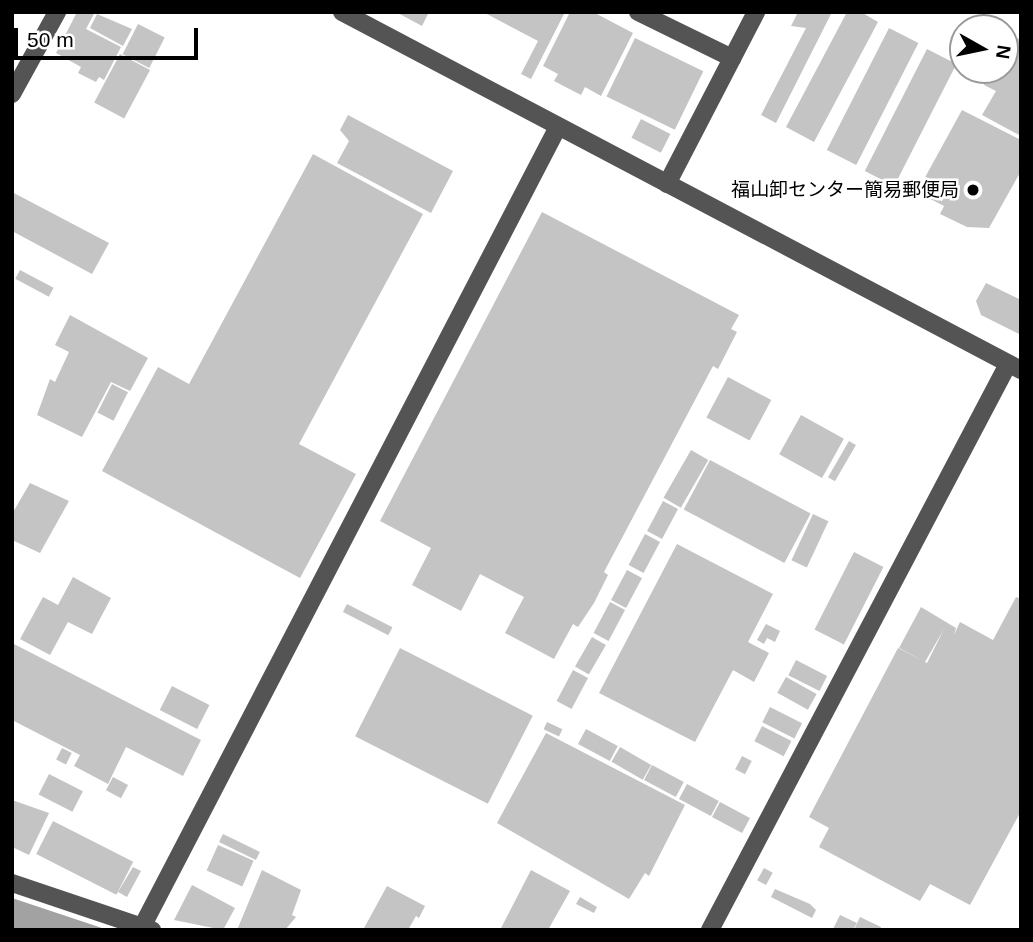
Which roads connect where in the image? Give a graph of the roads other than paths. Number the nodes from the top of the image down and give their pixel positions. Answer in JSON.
{"nodes":[{"id":1,"x":57,"y":12,"type":"edge"},
{"id":2,"x":638,"y":12,"type":"edge"},
{"id":3,"x":756,"y":12,"type":"edge"},
{"id":4,"x":349,"y":14,"type":"edge"},
{"id":5,"x":732,"y":58,"type":"junction"},
{"id":6,"x":12,"y":94,"type":"edge"},
{"id":7,"x":558,"y":127,"type":"junction"},
{"id":8,"x":667,"y":184,"type":"junction"},
{"id":9,"x":1014,"y":367,"type":"edge"},
{"id":10,"x":12,"y":883,"type":"edge"},
{"id":11,"x":147,"y":928,"type":"edge"},
{"id":12,"x":710,"y":930,"type":"edge"}],
"edges":[{"from":1,"to":6,"type":"street"},
{"from":2,"to":5,"type":"street"},
{"from":3,"to":5,"type":"street"},
{"from":4,"to":7,"type":"street"},
{"from":5,"to":8,"type":"street"},
{"from":7,"to":8,"type":"street"},
{"from":7,"to":11,"type":"street"},
{"from":8,"to":9,"type":"street"},
{"from":9,"to":12,"type":"street"},
{"from":10,"to":11,"type":"street"}]}
